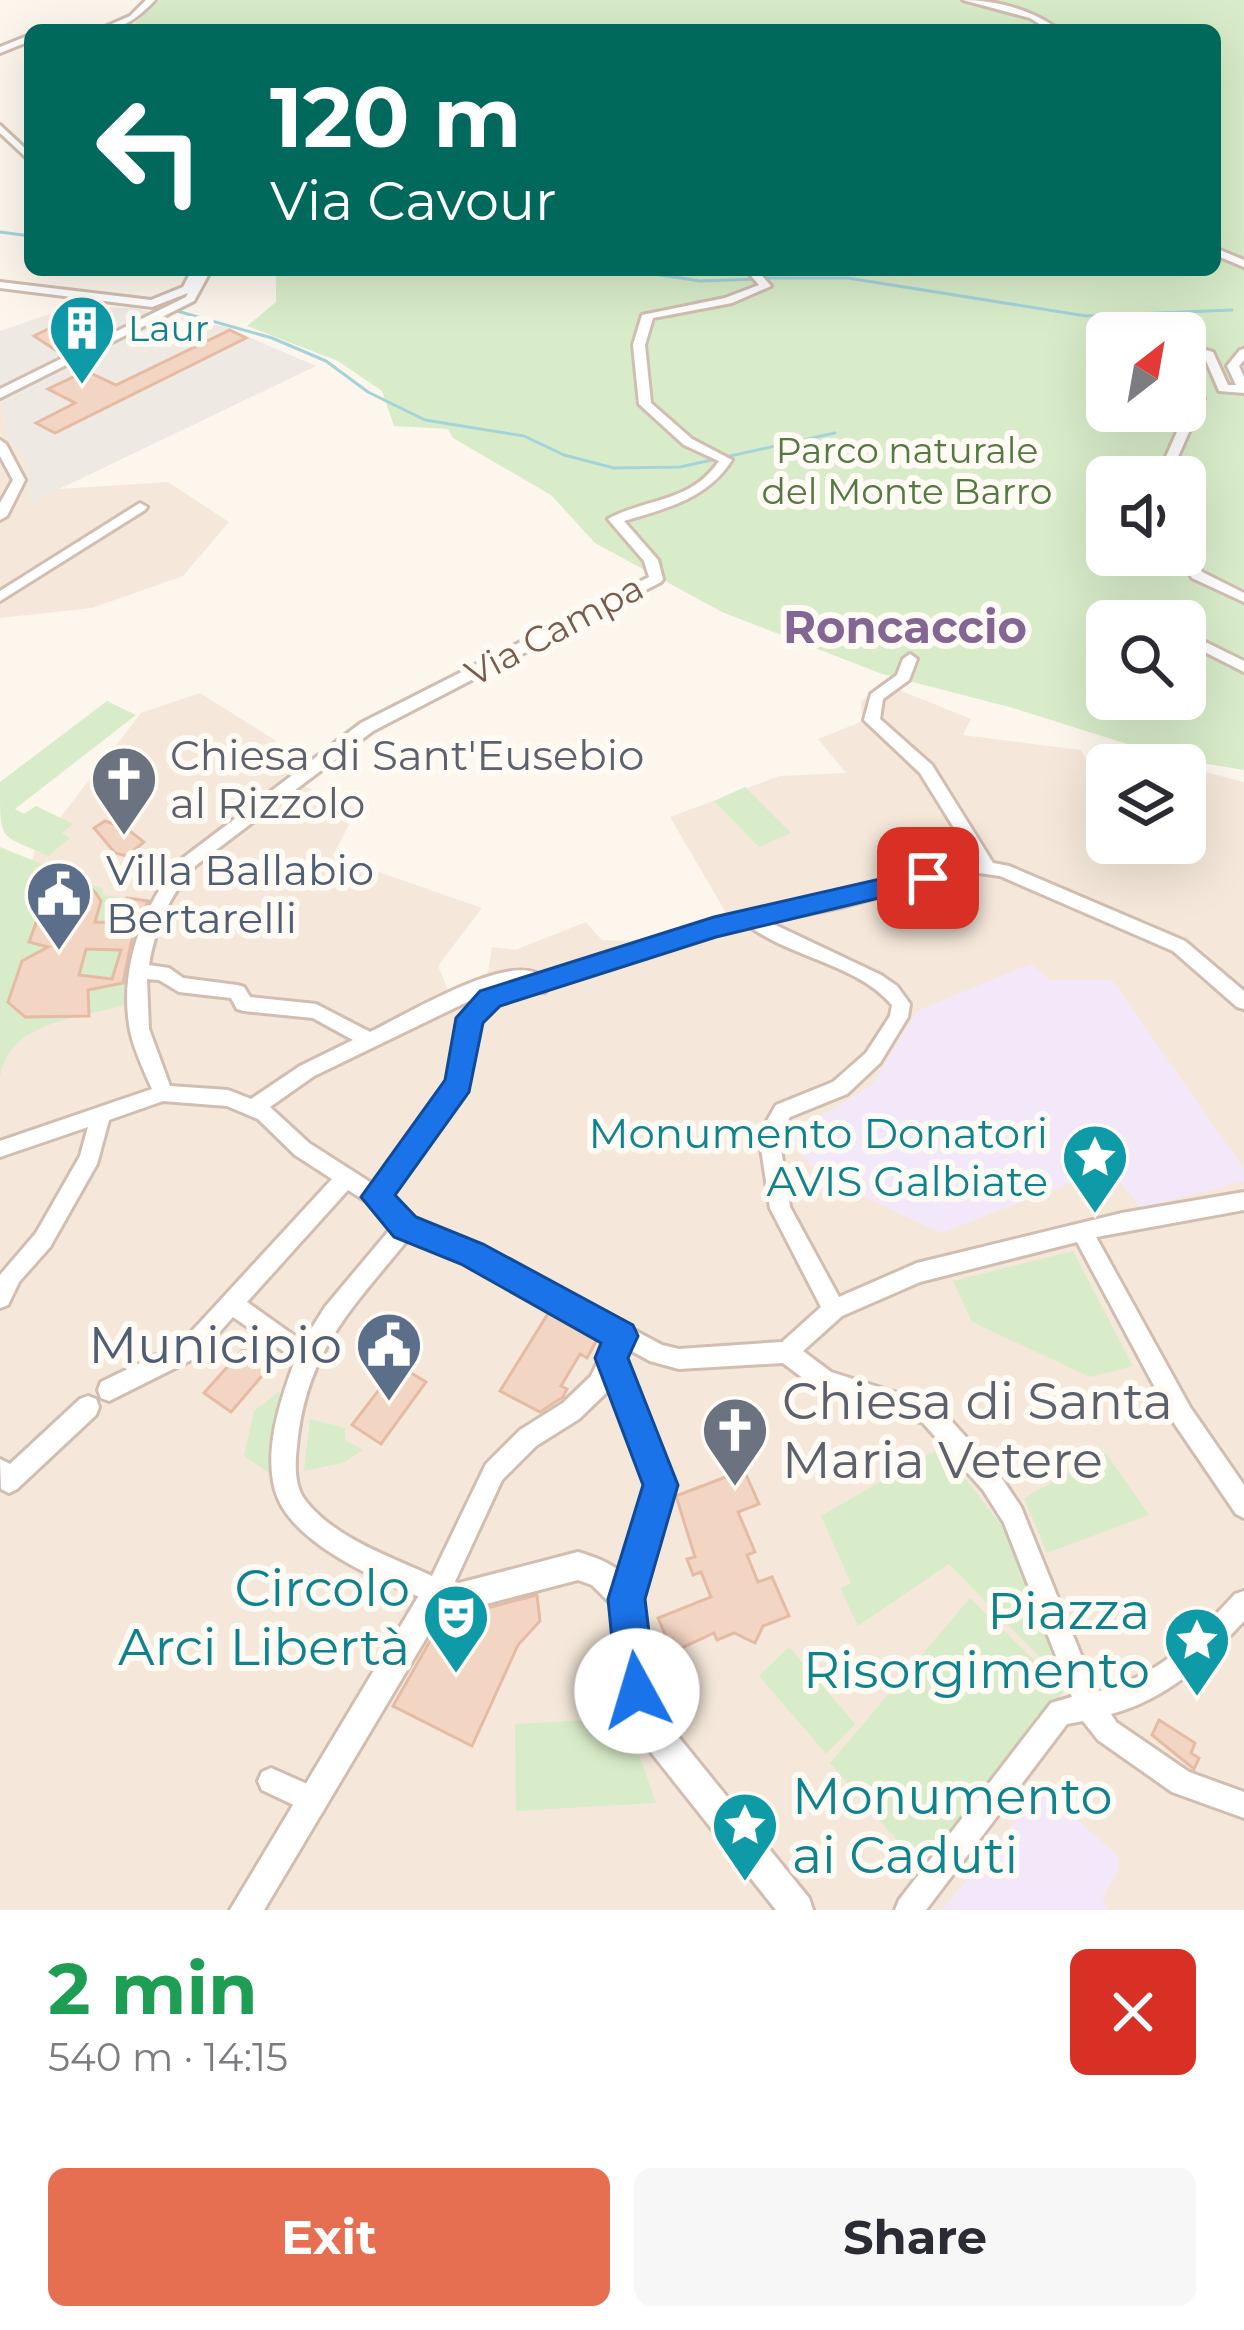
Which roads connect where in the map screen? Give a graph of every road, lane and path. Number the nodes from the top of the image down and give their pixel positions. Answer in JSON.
{"nodes":[{"id":1,"x":151,"y":0,"type":"edge"},
{"id":2,"x":967,"y":0,"type":"edge"},
{"id":3,"x":118,"y":24,"type":"edge"},
{"id":4,"x":1046,"y":24,"type":"edge"},
{"id":5,"x":0,"y":128,"type":"edge"},
{"id":6,"x":24,"y":152,"type":"edge"},
{"id":7,"x":194,"y":276,"type":"edge"},
{"id":8,"x":203,"y":276,"type":"edge"},
{"id":9,"x":760,"y":276,"type":"edge"},
{"id":10,"x":0,"y":286,"type":"edge"},
{"id":11,"x":1244,"y":352,"type":"edge"},
{"id":12,"x":1206,"y":353,"type":"edge"},
{"id":13,"x":1244,"y":389,"type":"edge"},
{"id":14,"x":0,"y":394,"type":"edge"},
{"id":15,"x":0,"y":444,"type":"edge"},
{"id":16,"x":140,"y":507,"type":"dead end"},
{"id":17,"x":0,"y":516,"type":"edge"},
{"id":18,"x":1199,"y":576,"type":"edge"},
{"id":19,"x":0,"y":597,"type":"edge"},
{"id":20,"x":1244,"y":598,"type":"edge"},
{"id":21,"x":1206,"y":647,"type":"edge"},
{"id":22,"x":910,"y":659,"type":"dead end"},
{"id":23,"x":1244,"y":667,"type":"edge"},
{"id":24,"x":986,"y":866,"type":"junction"},
{"id":25,"x":752,"y":920,"type":"junction"},
{"id":26,"x":141,"y":972,"type":"junction"},
{"id":27,"x":538,"y":987,"type":"junction"},
{"id":28,"x":1244,"y":1002,"type":"edge"},
{"id":29,"x":369,"y":1040,"type":"junction"},
{"id":30,"x":163,"y":1093,"type":"junction"},
{"id":31,"x":253,"y":1108,"type":"junction"},
{"id":32,"x":101,"y":1114,"type":"junction"},
{"id":33,"x":0,"y":1149,"type":"edge"},
{"id":34,"x":347,"y":1177,"type":"junction"},
{"id":35,"x":376,"y":1197,"type":"junction"},
{"id":36,"x":1244,"y":1201,"type":"edge"},
{"id":37,"x":405,"y":1227,"type":"junction"},
{"id":38,"x":1083,"y":1232,"type":"junction"},
{"id":39,"x":0,"y":1298,"type":"edge"},
{"id":40,"x":231,"y":1304,"type":"junction"},
{"id":41,"x":834,"y":1310,"type":"junction"},
{"id":42,"x":616,"y":1347,"type":"junction"},
{"id":43,"x":787,"y":1352,"type":"junction"},
{"id":44,"x":307,"y":1362,"type":"junction"},
{"id":45,"x":109,"y":1390,"type":"dead end"},
{"id":46,"x":88,"y":1407,"type":"dead end"},
{"id":47,"x":4,"y":1476,"type":"edge"},
{"id":48,"x":1244,"y":1506,"type":"edge"},
{"id":49,"x":437,"y":1592,"type":"junction"},
{"id":50,"x":627,"y":1599,"type":"junction"},
{"id":51,"x":1244,"y":1604,"type":"edge"},
{"id":52,"x":1089,"y":1707,"type":"junction"},
{"id":53,"x":271,"y":1781,"type":"dead end"},
{"id":54,"x":313,"y":1801,"type":"junction"},
{"id":55,"x":1244,"y":1805,"type":"edge"},
{"id":56,"x":246,"y":1910,"type":"edge"},
{"id":57,"x":797,"y":1910,"type":"edge"},
{"id":58,"x":909,"y":1910,"type":"edge"}],
"edges":[{"from":1,"to":3,"type":"street"},
{"from":2,"to":4,"type":"street"},
{"from":5,"to":6,"type":"street"},
{"from":7,"to":10,"type":"street"},
{"from":8,"to":14,"type":"street"},
{"from":9,"to":26,"type":"street","name":"Via Campa"},
{"from":11,"to":13,"type":"street"},
{"from":12,"to":13,"type":"street"},
{"from":15,"to":17,"type":"street"},
{"from":16,"to":19,"type":"street"},
{"from":18,"to":20,"type":"street"},
{"from":21,"to":23,"type":"street"},
{"from":22,"to":24,"type":"street"},
{"from":24,"to":25,"type":"street"},
{"from":24,"to":28,"type":"street"},
{"from":25,"to":27,"type":"street"},
{"from":25,"to":41,"type":"street"},
{"from":26,"to":29,"type":"street"},
{"from":26,"to":30,"type":"street"},
{"from":27,"to":29,"type":"street"},
{"from":27,"to":35,"type":"street"},
{"from":29,"to":31,"type":"street"},
{"from":30,"to":31,"type":"street"},
{"from":30,"to":32,"type":"street"},
{"from":31,"to":34,"type":"street"},
{"from":32,"to":33,"type":"street"},
{"from":32,"to":39,"type":"street"},
{"from":34,"to":35,"type":"street"},
{"from":34,"to":40,"type":"street"},
{"from":35,"to":37,"type":"street"},
{"from":36,"to":38,"type":"street"},
{"from":37,"to":42,"type":"street"},
{"from":37,"to":44,"type":"street"},
{"from":38,"to":41,"type":"street"},
{"from":38,"to":48,"type":"street"},
{"from":40,"to":44,"type":"street"},
{"from":40,"to":45,"type":"street"},
{"from":41,"to":43,"type":"street"},
{"from":42,"to":43,"type":"street"},
{"from":42,"to":49,"type":"street"},
{"from":42,"to":50,"type":"street"},
{"from":43,"to":52,"type":"street"},
{"from":44,"to":49,"type":"street"},
{"from":46,"to":47,"type":"street"},
{"from":49,"to":50,"type":"street"},
{"from":49,"to":54,"type":"street"},
{"from":50,"to":57,"type":"street"},
{"from":51,"to":52,"type":"street"},
{"from":52,"to":55,"type":"street"},
{"from":52,"to":58,"type":"street"},
{"from":53,"to":54,"type":"street"},
{"from":54,"to":56,"type":"street"}]}
